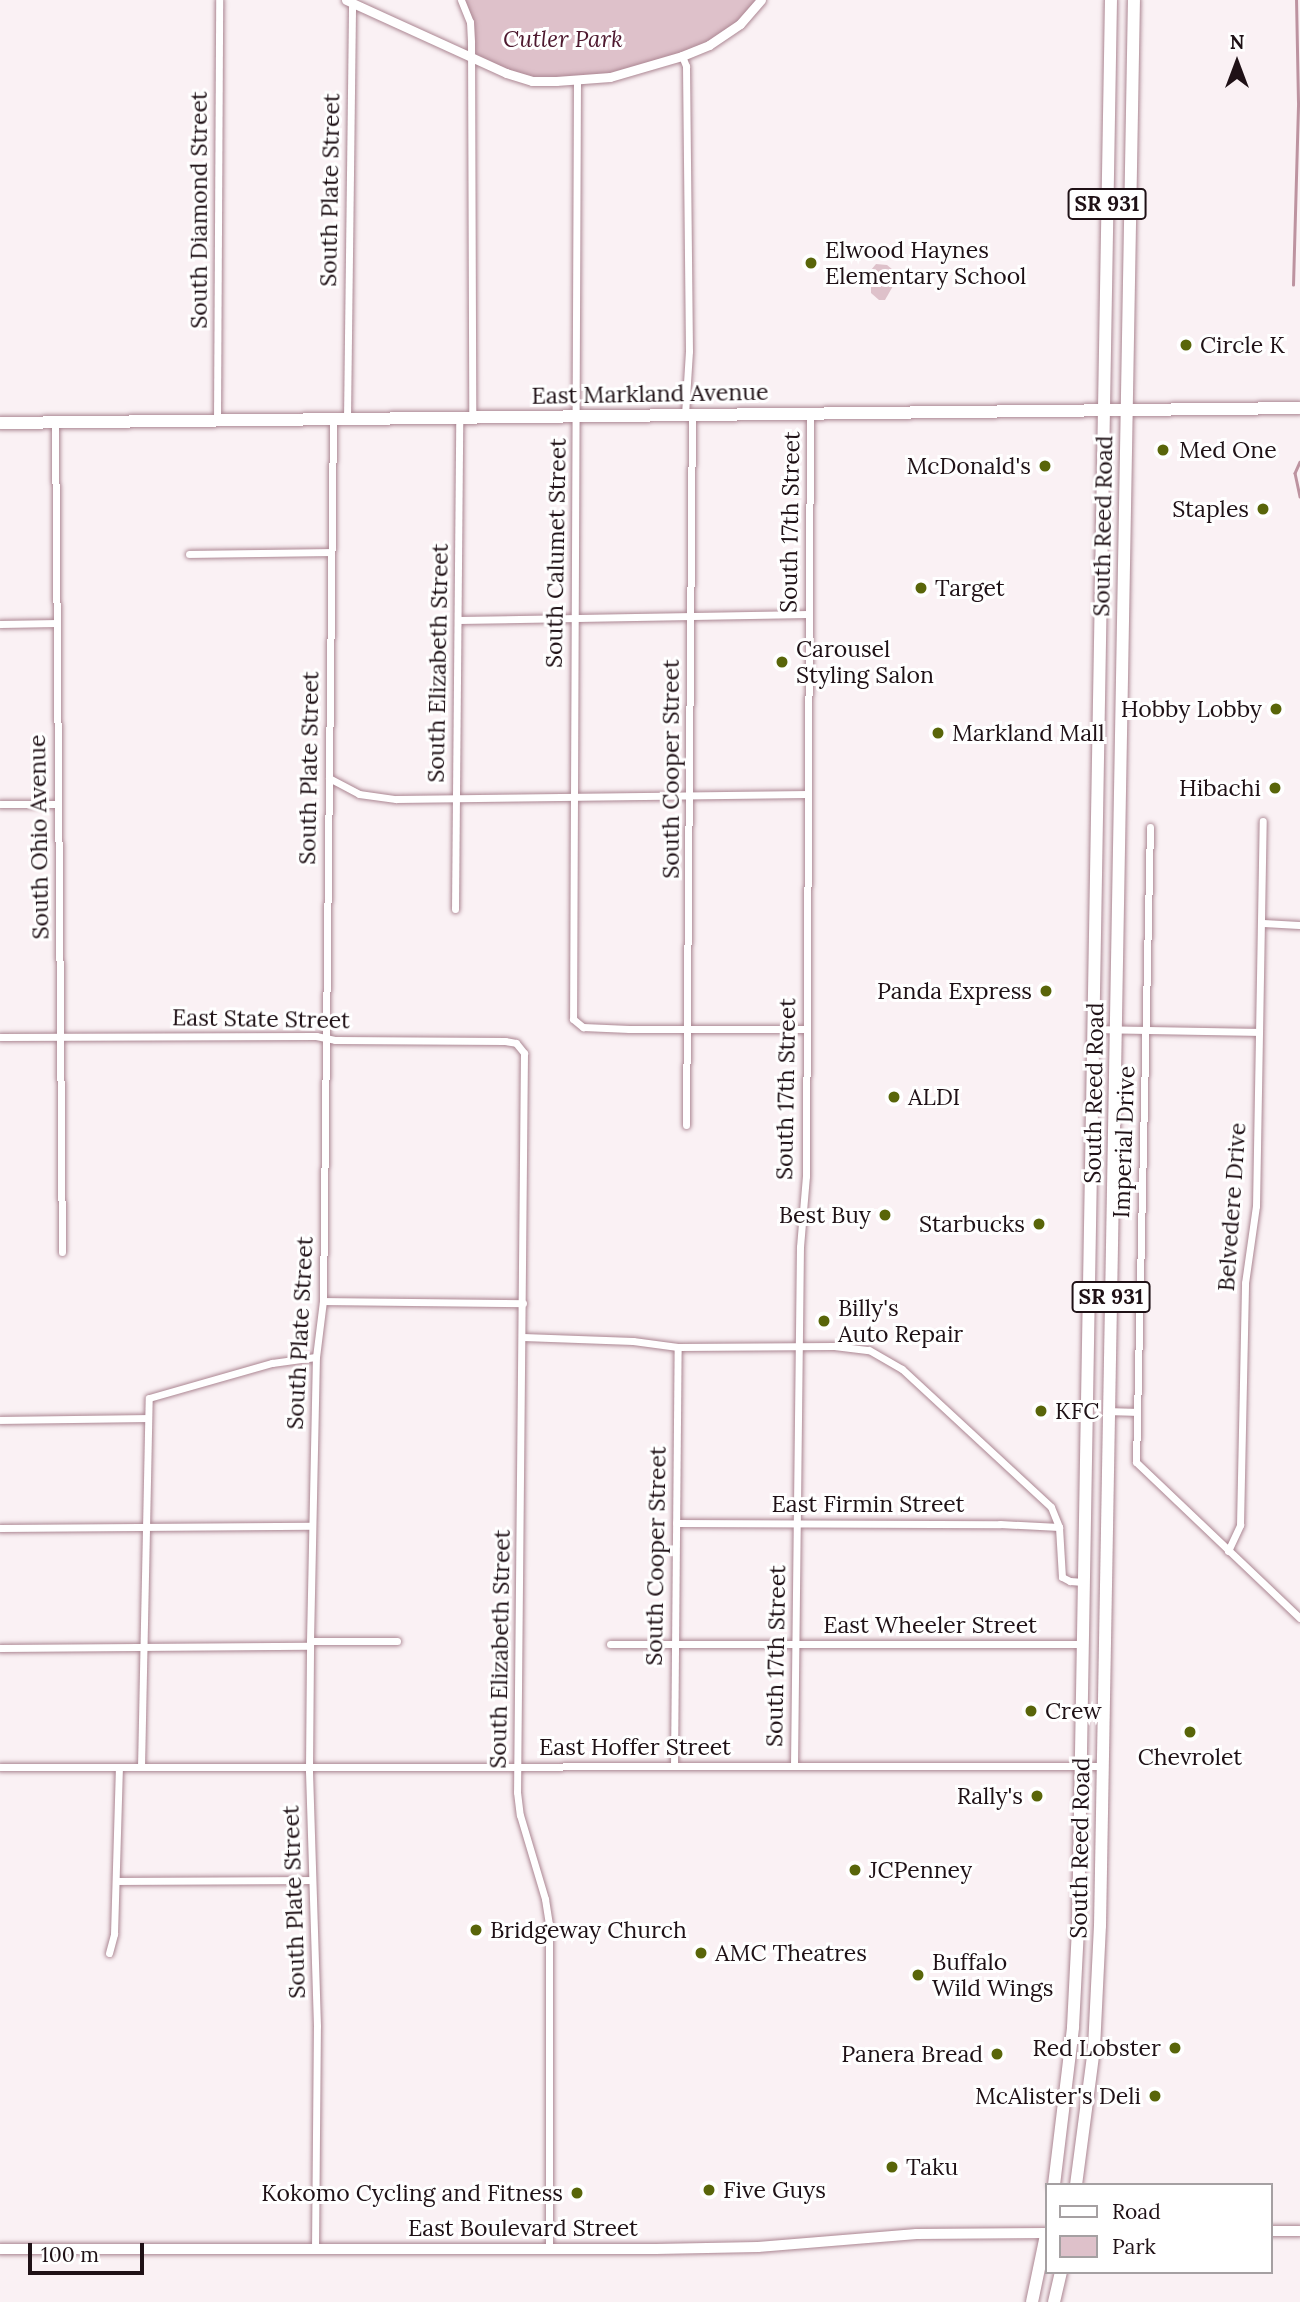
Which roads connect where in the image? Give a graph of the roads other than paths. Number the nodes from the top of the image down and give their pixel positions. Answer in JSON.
{"nodes":[{"id":1,"x":219,"y":0,"type":"edge"},
{"id":2,"x":461,"y":0,"type":"edge"},
{"id":3,"x":761,"y":0,"type":"edge"},
{"id":4,"x":1111,"y":0,"type":"edge"},
{"id":5,"x":1134,"y":0,"type":"edge"},
{"id":6,"x":349,"y":1,"type":"edge"},
{"id":7,"x":682,"y":56,"type":"junction"},
{"id":8,"x":471,"y":58,"type":"junction"},
{"id":9,"x":577,"y":80,"type":"junction"},
{"id":10,"x":1126,"y":408,"type":"junction"},
{"id":11,"x":1300,"y":408,"type":"edge"},
{"id":12,"x":1104,"y":409,"type":"junction"},
{"id":13,"x":810,"y":412,"type":"junction"},
{"id":14,"x":689,"y":414,"type":"junction"},
{"id":15,"x":577,"y":416,"type":"junction"},
{"id":16,"x":466,"y":418,"type":"junction"},
{"id":17,"x":333,"y":419,"type":"junction"},
{"id":18,"x":347,"y":419,"type":"junction"},
{"id":19,"x":217,"y":421,"type":"junction"},
{"id":20,"x":55,"y":423,"type":"junction"},
{"id":21,"x":0,"y":424,"type":"edge"},
{"id":22,"x":331,"y":552,"type":"junction"},
{"id":23,"x":189,"y":554,"type":"dead end"},
{"id":24,"x":808,"y":614,"type":"junction"},
{"id":25,"x":691,"y":616,"type":"junction"},
{"id":26,"x":574,"y":618,"type":"junction"},
{"id":27,"x":458,"y":620,"type":"junction"},
{"id":28,"x":57,"y":623,"type":"junction"},
{"id":29,"x":0,"y":624,"type":"edge"},
{"id":30,"x":329,"y":778,"type":"junction"},
{"id":31,"x":808,"y":794,"type":"junction"},
{"id":32,"x":690,"y":795,"type":"junction"},
{"id":33,"x":572,"y":798,"type":"junction"},
{"id":34,"x":456,"y":799,"type":"junction"},
{"id":35,"x":0,"y":804,"type":"edge"},
{"id":36,"x":58,"y":804,"type":"junction"},
{"id":37,"x":1263,"y":821,"type":"dead end"},
{"id":38,"x":1150,"y":827,"type":"dead end"},
{"id":39,"x":455,"y":909,"type":"dead end"},
{"id":40,"x":1262,"y":923,"type":"junction"},
{"id":41,"x":1300,"y":925,"type":"edge"},
{"id":42,"x":806,"y":1028,"type":"junction"},
{"id":43,"x":688,"y":1029,"type":"junction"},
{"id":44,"x":1093,"y":1029,"type":"junction"},
{"id":45,"x":1116,"y":1031,"type":"junction"},
{"id":46,"x":1147,"y":1031,"type":"junction"},
{"id":47,"x":1259,"y":1032,"type":"junction"},
{"id":48,"x":0,"y":1037,"type":"edge"},
{"id":49,"x":60,"y":1037,"type":"junction"},
{"id":50,"x":326,"y":1038,"type":"junction"},
{"id":51,"x":519,"y":1046,"type":"joint"},
{"id":52,"x":686,"y":1125,"type":"dead end"},
{"id":53,"x":62,"y":1252,"type":"dead end"},
{"id":54,"x":323,"y":1301,"type":"junction"},
{"id":55,"x":523,"y":1303,"type":"junction"},
{"id":56,"x":523,"y":1337,"type":"junction"},
{"id":57,"x":678,"y":1347,"type":"junction"},
{"id":58,"x":799,"y":1347,"type":"junction"},
{"id":59,"x":316,"y":1357,"type":"junction"},
{"id":60,"x":1109,"y":1412,"type":"junction"},
{"id":61,"x":1136,"y":1412,"type":"junction"},
{"id":62,"x":147,"y":1418,"type":"junction"},
{"id":63,"x":0,"y":1420,"type":"edge"},
{"id":64,"x":676,"y":1523,"type":"junction"},
{"id":65,"x":797,"y":1524,"type":"junction"},
{"id":66,"x":312,"y":1526,"type":"junction"},
{"id":67,"x":147,"y":1527,"type":"junction"},
{"id":68,"x":1059,"y":1527,"type":"junction"},
{"id":69,"x":0,"y":1528,"type":"edge"},
{"id":70,"x":1228,"y":1551,"type":"junction"},
{"id":71,"x":1083,"y":1582,"type":"junction"},
{"id":72,"x":1300,"y":1618,"type":"edge"},
{"id":73,"x":397,"y":1641,"type":"dead end"},
{"id":74,"x":310,"y":1643,"type":"junction"},
{"id":75,"x":610,"y":1644,"type":"dead end"},
{"id":76,"x":1083,"y":1644,"type":"junction"},
{"id":77,"x":674,"y":1645,"type":"junction"},
{"id":78,"x":796,"y":1645,"type":"junction"},
{"id":79,"x":0,"y":1648,"type":"edge"},
{"id":80,"x":144,"y":1648,"type":"junction"},
{"id":81,"x":1080,"y":1764,"type":"junction"},
{"id":82,"x":674,"y":1766,"type":"junction"},
{"id":83,"x":794,"y":1766,"type":"junction"},
{"id":84,"x":1103,"y":1766,"type":"junction"},
{"id":85,"x":0,"y":1767,"type":"edge"},
{"id":86,"x":119,"y":1767,"type":"junction"},
{"id":87,"x":141,"y":1767,"type":"junction"},
{"id":88,"x":517,"y":1767,"type":"junction"},
{"id":89,"x":309,"y":1768,"type":"junction"},
{"id":90,"x":312,"y":1880,"type":"junction"},
{"id":91,"x":117,"y":1881,"type":"junction"},
{"id":92,"x":109,"y":1953,"type":"dead end"},
{"id":93,"x":1054,"y":2183,"type":"edge"},
{"id":94,"x":1076,"y":2183,"type":"edge"},
{"id":95,"x":1272,"y":2231,"type":"edge"},
{"id":96,"x":1300,"y":2231,"type":"edge"},
{"id":97,"x":1044,"y":2234,"type":"edge"},
{"id":98,"x":1044,"y":2244,"type":"edge"},
{"id":99,"x":0,"y":2249,"type":"edge"},
{"id":100,"x":315,"y":2249,"type":"junction"},
{"id":101,"x":550,"y":2249,"type":"junction"},
{"id":102,"x":1061,"y":2274,"type":"edge"},
{"id":103,"x":1032,"y":2302,"type":"edge"},
{"id":104,"x":1054,"y":2302,"type":"edge"}],
"edges":[{"from":1,"to":19,"type":"street","name":"South Diamond Street"},
{"from":2,"to":8,"type":"street","name":"South Elizabeth Street"},
{"from":3,"to":7,"type":"street"},
{"from":4,"to":12,"type":"main road","name":"South Reed Road","number":"SR 931"},
{"from":5,"to":10,"type":"main road","name":"South Reed Road","number":"SR 931"},
{"from":6,"to":8,"type":"street"},
{"from":6,"to":18,"type":"street","name":"South Plate Street"},
{"from":7,"to":9,"type":"street"},
{"from":7,"to":14,"type":"street","name":"South Cooper Street"},
{"from":8,"to":9,"type":"street"},
{"from":8,"to":16,"type":"street","name":"South Elizabeth Street"},
{"from":9,"to":15,"type":"street","name":"South Calumet Street"},
{"from":10,"to":11,"type":"main road","name":"East Markland Avenue"},
{"from":10,"to":12,"type":"main road","name":"East Markland Avenue"},
{"from":10,"to":45,"type":"main road","name":"South Reed Road","number":"SR 931"},
{"from":12,"to":13,"type":"main road","name":"East Markland Avenue"},
{"from":12,"to":44,"type":"main road","name":"South Reed Road","number":"SR 931"},
{"from":13,"to":14,"type":"main road","name":"East Markland Avenue"},
{"from":13,"to":24,"type":"street","name":"South 17th Street"},
{"from":14,"to":15,"type":"main road","name":"East Markland Avenue"},
{"from":14,"to":25,"type":"street","name":"South Cooper Street"},
{"from":15,"to":16,"type":"main road","name":"East Markland Avenue"},
{"from":15,"to":26,"type":"street","name":"South Calumet Street"},
{"from":16,"to":18,"type":"main road","name":"East Markland Avenue"},
{"from":16,"to":27,"type":"street","name":"South Elizabeth Street"},
{"from":17,"to":18,"type":"main road","name":"East Markland Avenue"},
{"from":17,"to":19,"type":"main road","name":"East Markland Avenue"},
{"from":17,"to":22,"type":"street","name":"South Plate Street"},
{"from":19,"to":20,"type":"main road","name":"East Markland Avenue"},
{"from":20,"to":21,"type":"main road","name":"East Markland Avenue"},
{"from":20,"to":28,"type":"street","name":"South Ohio Avenue"},
{"from":22,"to":23,"type":"street"},
{"from":22,"to":30,"type":"street","name":"South Plate Street"},
{"from":24,"to":25,"type":"street"},
{"from":24,"to":31,"type":"street","name":"South 17th Street"},
{"from":25,"to":26,"type":"street"},
{"from":25,"to":32,"type":"street","name":"South Cooper Street"},
{"from":26,"to":27,"type":"street"},
{"from":26,"to":33,"type":"street","name":"South Calumet Street"},
{"from":27,"to":34,"type":"street","name":"South Elizabeth Street"},
{"from":28,"to":29,"type":"street"},
{"from":28,"to":36,"type":"street","name":"South Ohio Avenue"},
{"from":30,"to":34,"type":"street"},
{"from":30,"to":50,"type":"street","name":"South Plate Street"},
{"from":31,"to":32,"type":"street"},
{"from":31,"to":42,"type":"street","name":"South 17th Street"},
{"from":32,"to":33,"type":"street"},
{"from":32,"to":43,"type":"street","name":"South Cooper Street"},
{"from":33,"to":34,"type":"street"},
{"from":33,"to":43,"type":"street","name":"South Calumet Street"},
{"from":34,"to":39,"type":"street","name":"South Elizabeth Street"},
{"from":35,"to":36,"type":"street"},
{"from":36,"to":49,"type":"street","name":"South Ohio Avenue"},
{"from":37,"to":40,"type":"street","name":"Belvedere Drive"},
{"from":38,"to":46,"type":"street","name":"Imperial Drive"},
{"from":40,"to":41,"type":"street"},
{"from":40,"to":47,"type":"street","name":"Belvedere Drive"},
{"from":42,"to":43,"type":"street"},
{"from":42,"to":58,"type":"street","name":"South 17th Street"},
{"from":43,"to":52,"type":"street","name":"South Cooper Street"},
{"from":44,"to":45,"type":"street"},
{"from":44,"to":71,"type":"main road","name":"South Reed Road","number":"SR 931"},
{"from":45,"to":46,"type":"street"},
{"from":45,"to":60,"type":"main road","name":"South Reed Road","number":"SR 931"},
{"from":46,"to":47,"type":"street"},
{"from":46,"to":61,"type":"street","name":"Imperial Drive"},
{"from":47,"to":70,"type":"street","name":"Belvedere Drive"},
{"from":48,"to":49,"type":"street","name":"East State Street"},
{"from":49,"to":50,"type":"street","name":"East State Street"},
{"from":49,"to":53,"type":"street","name":"South Ohio Avenue"},
{"from":50,"to":51,"type":"street","name":"East State Street"},
{"from":50,"to":54,"type":"street","name":"South Plate Street"},
{"from":51,"to":55,"type":"street","name":"South Elizabeth Street"},
{"from":54,"to":55,"type":"street"},
{"from":54,"to":59,"type":"street","name":"South Plate Street"},
{"from":55,"to":56,"type":"street","name":"South Elizabeth Street"},
{"from":56,"to":57,"type":"street"},
{"from":56,"to":88,"type":"street","name":"South Elizabeth Street"},
{"from":57,"to":58,"type":"street"},
{"from":57,"to":64,"type":"street","name":"South Cooper Street"},
{"from":58,"to":65,"type":"street","name":"South 17th Street"},
{"from":58,"to":68,"type":"street"},
{"from":59,"to":62,"type":"street"},
{"from":59,"to":66,"type":"street","name":"South Plate Street"},
{"from":60,"to":61,"type":"street"},
{"from":60,"to":84,"type":"main road","name":"South Reed Road","number":"SR 931"},
{"from":61,"to":70,"type":"street","name":"Imperial Drive"},
{"from":62,"to":63,"type":"street"},
{"from":62,"to":67,"type":"street"},
{"from":64,"to":65,"type":"street","name":"East Firmin Street"},
{"from":64,"to":77,"type":"street","name":"South Cooper Street"},
{"from":65,"to":68,"type":"street","name":"East Firmin Street"},
{"from":65,"to":78,"type":"street","name":"South 17th Street"},
{"from":66,"to":67,"type":"street"},
{"from":66,"to":74,"type":"street","name":"South Plate Street"},
{"from":67,"to":69,"type":"street"},
{"from":67,"to":80,"type":"street"},
{"from":68,"to":71,"type":"street"},
{"from":70,"to":72,"type":"street"},
{"from":71,"to":76,"type":"main road","name":"South Reed Road","number":"SR 931"},
{"from":73,"to":74,"type":"street"},
{"from":74,"to":80,"type":"street"},
{"from":74,"to":89,"type":"street","name":"South Plate Street"},
{"from":75,"to":77,"type":"street","name":"East Wheeler Street"},
{"from":76,"to":78,"type":"street","name":"East Wheeler Street"},
{"from":76,"to":81,"type":"main road","name":"South Reed Road","number":"SR 931"},
{"from":77,"to":78,"type":"street","name":"East Wheeler Street"},
{"from":77,"to":82,"type":"street","name":"South Cooper Street"},
{"from":78,"to":83,"type":"street","name":"South 17th Street"},
{"from":79,"to":80,"type":"street"},
{"from":80,"to":87,"type":"street"},
{"from":81,"to":83,"type":"street","name":"East Hoffer Street"},
{"from":81,"to":84,"type":"street","name":"East Hoffer Street"},
{"from":81,"to":93,"type":"main road","name":"South Reed Road","number":"SR 931"},
{"from":82,"to":83,"type":"street","name":"East Hoffer Street"},
{"from":82,"to":88,"type":"street","name":"East Hoffer Street"},
{"from":84,"to":94,"type":"main road","name":"South Reed Road","number":"SR 931"},
{"from":85,"to":86,"type":"street","name":"East Hoffer Street"},
{"from":86,"to":87,"type":"street","name":"East Hoffer Street"},
{"from":86,"to":91,"type":"street"},
{"from":87,"to":89,"type":"street","name":"East Hoffer Street"},
{"from":88,"to":89,"type":"street","name":"East Hoffer Street"},
{"from":88,"to":101,"type":"street","name":"South Elizabeth Street"},
{"from":89,"to":90,"type":"street","name":"South Plate Street"},
{"from":90,"to":91,"type":"street"},
{"from":90,"to":100,"type":"street","name":"South Plate Street"},
{"from":91,"to":92,"type":"street"},
{"from":95,"to":96,"type":"main road"},
{"from":97,"to":101,"type":"main road","name":"East Boulevard Street"},
{"from":98,"to":103,"type":"main road"},
{"from":99,"to":100,"type":"main road","name":"East Boulevard Street"},
{"from":100,"to":101,"type":"main road","name":"East Boulevard Street"},
{"from":102,"to":104,"type":"main road"}]}
